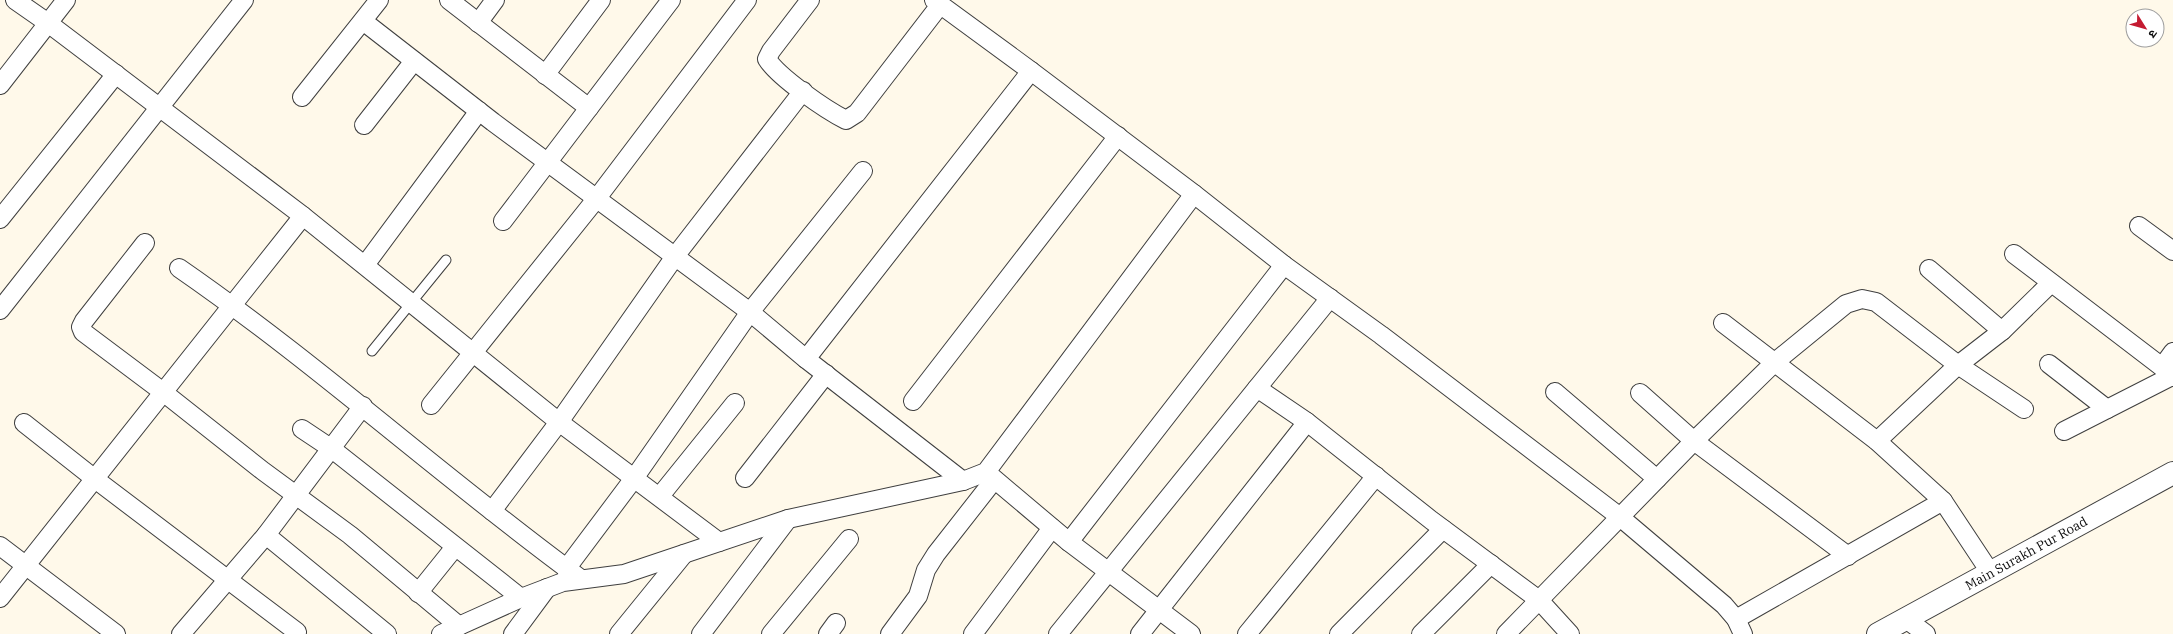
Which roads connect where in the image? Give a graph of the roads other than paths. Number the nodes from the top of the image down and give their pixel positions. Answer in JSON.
{"nodes":[{"id":1,"x":15,"y":0,"type":"edge"},
{"id":2,"x":66,"y":0,"type":"edge"},
{"id":3,"x":244,"y":0,"type":"edge"},
{"id":4,"x":379,"y":0,"type":"edge"},
{"id":5,"x":449,"y":0,"type":"edge"},
{"id":6,"x":495,"y":0,"type":"edge"},
{"id":7,"x":602,"y":0,"type":"edge"},
{"id":8,"x":672,"y":0,"type":"edge"},
{"id":9,"x":747,"y":0,"type":"edge"},
{"id":10,"x":810,"y":0,"type":"edge"},
{"id":11,"x":937,"y":2,"type":"edge"},
{"id":12,"x":363,"y":21,"type":"junction"},
{"id":13,"x":48,"y":23,"type":"junction"},
{"id":14,"x":478,"y":23,"type":"junction"},
{"id":15,"x":414,"y":61,"type":"junction"},
{"id":16,"x":1031,"y":71,"type":"junction"},
{"id":17,"x":116,"y":74,"type":"junction"},
{"id":18,"x":545,"y":75,"type":"junction"},
{"id":19,"x":0,"y":86,"type":"edge"},
{"id":20,"x":803,"y":91,"type":"junction"},
{"id":21,"x":302,"y":97,"type":"dead end"},
{"id":22,"x":159,"y":108,"type":"junction"},
{"id":23,"x":589,"y":108,"type":"junction"},
{"id":24,"x":479,"y":111,"type":"junction"},
{"id":25,"x":364,"y":125,"type":"dead end"},
{"id":26,"x":1118,"y":136,"type":"junction"},
{"id":27,"x":548,"y":162,"type":"junction"},
{"id":28,"x":863,"y":171,"type":"dead end"},
{"id":29,"x":1194,"y":194,"type":"junction"},
{"id":30,"x":597,"y":198,"type":"junction"},
{"id":31,"x":302,"y":216,"type":"junction"},
{"id":32,"x":0,"y":219,"type":"edge"},
{"id":33,"x":504,"y":221,"type":"dead end"},
{"id":34,"x":2139,"y":226,"type":"dead end"},
{"id":35,"x":145,"y":243,"type":"dead end"},
{"id":36,"x":2173,"y":251,"type":"edge"},
{"id":37,"x":2014,"y":254,"type":"dead end"},
{"id":38,"x":676,"y":255,"type":"junction"},
{"id":39,"x":446,"y":260,"type":"dead end"},
{"id":40,"x":365,"y":265,"type":"junction"},
{"id":41,"x":1284,"y":266,"type":"junction"},
{"id":42,"x":179,"y":268,"type":"dead end"},
{"id":43,"x":1929,"y":269,"type":"dead end"},
{"id":44,"x":2051,"y":283,"type":"junction"},
{"id":45,"x":1330,"y":298,"type":"junction"},
{"id":46,"x":411,"y":302,"type":"junction"},
{"id":47,"x":232,"y":305,"type":"junction"},
{"id":48,"x":0,"y":310,"type":"edge"},
{"id":49,"x":750,"y":312,"type":"junction"},
{"id":50,"x":1722,"y":323,"type":"dead end"},
{"id":51,"x":2002,"y":331,"type":"junction"},
{"id":52,"x":372,"y":351,"type":"dead end"},
{"id":53,"x":475,"y":352,"type":"junction"},
{"id":54,"x":2173,"y":352,"type":"edge"},
{"id":55,"x":806,"y":359,"type":"junction"},
{"id":56,"x":1775,"y":362,"type":"junction"},
{"id":57,"x":2048,"y":364,"type":"dead end"},
{"id":58,"x":1958,"y":365,"type":"junction"},
{"id":59,"x":2169,"y":373,"type":"edge"},
{"id":60,"x":826,"y":374,"type":"junction"},
{"id":61,"x":1257,"y":388,"type":"junction"},
{"id":62,"x":163,"y":392,"type":"junction"},
{"id":63,"x":1555,"y":392,"type":"dead end"},
{"id":64,"x":1640,"y":393,"type":"dead end"},
{"id":65,"x":913,"y":401,"type":"dead end"},
{"id":66,"x":735,"y":403,"type":"dead end"},
{"id":67,"x":431,"y":405,"type":"dead end"},
{"id":68,"x":363,"y":406,"type":"junction"},
{"id":69,"x":2024,"y":409,"type":"dead end"},
{"id":70,"x":2107,"y":409,"type":"junction"},
{"id":71,"x":559,"y":422,"type":"junction"},
{"id":72,"x":1307,"y":422,"type":"junction"},
{"id":73,"x":24,"y":423,"type":"dead end"},
{"id":74,"x":302,"y":429,"type":"dead end"},
{"id":75,"x":2064,"y":431,"type":"dead end"},
{"id":76,"x":1694,"y":441,"type":"junction"},
{"id":77,"x":1877,"y":442,"type":"junction"},
{"id":78,"x":332,"y":449,"type":"junction"},
{"id":79,"x":2173,"y":473,"type":"edge"},
{"id":80,"x":990,"y":476,"type":"junction"},
{"id":81,"x":1376,"y":476,"type":"junction"},
{"id":82,"x":635,"y":477,"type":"junction"},
{"id":83,"x":745,"y":478,"type":"dead end"},
{"id":84,"x":95,"y":479,"type":"junction"},
{"id":85,"x":1657,"y":479,"type":"junction"},
{"id":86,"x":963,"y":481,"type":"junction"},
{"id":87,"x":296,"y":495,"type":"junction"},
{"id":88,"x":660,"y":496,"type":"junction"},
{"id":89,"x":1943,"y":501,"type":"junction"},
{"id":90,"x":492,"y":511,"type":"junction"},
{"id":91,"x":1620,"y":517,"type":"junction"},
{"id":92,"x":788,"y":518,"type":"junction"},
{"id":93,"x":1052,"y":528,"type":"junction"},
{"id":94,"x":1443,"y":529,"type":"junction"},
{"id":95,"x":266,"y":535,"type":"junction"},
{"id":96,"x":849,"y":539,"type":"dead end"},
{"id":97,"x":719,"y":542,"type":"junction"},
{"id":98,"x":1069,"y":542,"type":"junction"},
{"id":99,"x":0,"y":546,"type":"edge"},
{"id":100,"x":455,"y":547,"type":"junction"},
{"id":101,"x":684,"y":554,"type":"junction"},
{"id":102,"x":1848,"y":556,"type":"junction"},
{"id":103,"x":1491,"y":564,"type":"junction"},
{"id":104,"x":26,"y":565,"type":"junction"},
{"id":105,"x":566,"y":569,"type":"junction"},
{"id":106,"x":1108,"y":572,"type":"junction"},
{"id":107,"x":1990,"y":572,"type":"junction"},
{"id":108,"x":228,"y":579,"type":"junction"},
{"id":109,"x":581,"y":579,"type":"junction"},
{"id":110,"x":548,"y":588,"type":"junction"},
{"id":111,"x":418,"y":593,"type":"junction"},
{"id":112,"x":0,"y":598,"type":"edge"},
{"id":113,"x":521,"y":598,"type":"junction"},
{"id":114,"x":1539,"y":600,"type":"junction"},
{"id":115,"x":1159,"y":610,"type":"junction"},
{"id":116,"x":1906,"y":619,"type":"junction"},
{"id":117,"x":459,"y":626,"type":"junction"},
{"id":118,"x":1740,"y":627,"type":"edge"},
{"id":119,"x":297,"y":632,"type":"dead end"},
{"id":120,"x":116,"y":634,"type":"edge"},
{"id":121,"x":181,"y":634,"type":"edge"},
{"id":122,"x":387,"y":634,"type":"edge"},
{"id":123,"x":441,"y":634,"type":"edge"},
{"id":124,"x":513,"y":634,"type":"edge"},
{"id":125,"x":619,"y":634,"type":"edge"},
{"id":126,"x":701,"y":634,"type":"edge"},
{"id":127,"x":771,"y":634,"type":"edge"},
{"id":128,"x":890,"y":634,"type":"edge"},
{"id":129,"x":973,"y":634,"type":"edge"},
{"id":130,"x":1058,"y":634,"type":"edge"},
{"id":131,"x":1140,"y":634,"type":"edge"},
{"id":132,"x":1191,"y":634,"type":"edge"},
{"id":133,"x":1247,"y":634,"type":"edge"},
{"id":134,"x":1339,"y":634,"type":"edge"},
{"id":135,"x":1421,"y":634,"type":"edge"},
{"id":136,"x":1506,"y":634,"type":"edge"},
{"id":137,"x":1570,"y":634,"type":"edge"},
{"id":138,"x":1878,"y":634,"type":"edge"},
{"id":139,"x":1926,"y":634,"type":"edge"}],
"edges":[{"from":1,"to":13,"type":"street"},
{"from":2,"to":13,"type":"street"},
{"from":3,"to":22,"type":"street"},
{"from":4,"to":12,"type":"street"},
{"from":5,"to":14,"type":"street"},
{"from":6,"to":14,"type":"street"},
{"from":7,"to":18,"type":"street"},
{"from":8,"to":23,"type":"street"},
{"from":9,"to":30,"type":"street"},
{"from":10,"to":20,"type":"street"},
{"from":11,"to":16,"type":"street"},
{"from":11,"to":20,"type":"street"},
{"from":12,"to":15,"type":"street"},
{"from":12,"to":21,"type":"street"},
{"from":13,"to":17,"type":"street"},
{"from":13,"to":19,"type":"street"},
{"from":14,"to":18,"type":"street"},
{"from":15,"to":24,"type":"street"},
{"from":15,"to":25,"type":"street"},
{"from":16,"to":26,"type":"street"},
{"from":16,"to":55,"type":"street"},
{"from":17,"to":22,"type":"street"},
{"from":17,"to":32,"type":"street"},
{"from":18,"to":23,"type":"street"},
{"from":20,"to":38,"type":"street"},
{"from":22,"to":31,"type":"street"},
{"from":22,"to":48,"type":"street"},
{"from":23,"to":27,"type":"street"},
{"from":24,"to":27,"type":"street"},
{"from":24,"to":40,"type":"street"},
{"from":26,"to":29,"type":"street"},
{"from":26,"to":65,"type":"street"},
{"from":27,"to":30,"type":"street"},
{"from":27,"to":33,"type":"street"},
{"from":28,"to":49,"type":"street"},
{"from":29,"to":41,"type":"street"},
{"from":29,"to":80,"type":"street"},
{"from":30,"to":38,"type":"street"},
{"from":30,"to":53,"type":"street"},
{"from":31,"to":40,"type":"street"},
{"from":31,"to":47,"type":"street"},
{"from":34,"to":36,"type":"street"},
{"from":35,"to":62,"type":"street"},
{"from":37,"to":44,"type":"street"},
{"from":38,"to":49,"type":"street"},
{"from":38,"to":71,"type":"street"},
{"from":39,"to":46,"type":"lane"},
{"from":40,"to":46,"type":"street"},
{"from":41,"to":45,"type":"street"},
{"from":41,"to":98,"type":"street"},
{"from":42,"to":47,"type":"street"},
{"from":43,"to":51,"type":"street"},
{"from":44,"to":51,"type":"street"},
{"from":44,"to":59,"type":"street"},
{"from":45,"to":61,"type":"street"},
{"from":45,"to":91,"type":"street"},
{"from":46,"to":52,"type":"lane"},
{"from":46,"to":53,"type":"street"},
{"from":47,"to":62,"type":"street"},
{"from":47,"to":68,"type":"street"},
{"from":49,"to":55,"type":"street"},
{"from":49,"to":82,"type":"street"},
{"from":50,"to":56,"type":"street"},
{"from":51,"to":58,"type":"street"},
{"from":53,"to":67,"type":"street"},
{"from":53,"to":71,"type":"street"},
{"from":54,"to":59,"type":"street"},
{"from":55,"to":60,"type":"street"},
{"from":56,"to":58,"type":"street"},
{"from":56,"to":76,"type":"street"},
{"from":56,"to":77,"type":"street"},
{"from":57,"to":70,"type":"street"},
{"from":58,"to":69,"type":"street"},
{"from":58,"to":77,"type":"street"},
{"from":59,"to":70,"type":"street"},
{"from":60,"to":83,"type":"street"},
{"from":60,"to":86,"type":"street"},
{"from":61,"to":72,"type":"street"},
{"from":61,"to":106,"type":"street"},
{"from":62,"to":84,"type":"street"},
{"from":62,"to":87,"type":"street"},
{"from":63,"to":85,"type":"street"},
{"from":64,"to":76,"type":"street"},
{"from":66,"to":88,"type":"street"},
{"from":68,"to":78,"type":"street"},
{"from":68,"to":90,"type":"street"},
{"from":70,"to":75,"type":"street"},
{"from":71,"to":82,"type":"street"},
{"from":71,"to":90,"type":"street"},
{"from":72,"to":81,"type":"street"},
{"from":72,"to":115,"type":"street"},
{"from":73,"to":84,"type":"street"},
{"from":74,"to":78,"type":"street"},
{"from":76,"to":85,"type":"street"},
{"from":76,"to":102,"type":"street"},
{"from":77,"to":89,"type":"street"},
{"from":78,"to":87,"type":"street"},
{"from":78,"to":100,"type":"street"},
{"from":79,"to":107,"type":"street","name":"Main Surakh Pur Road"},
{"from":80,"to":86,"type":"street"},
{"from":80,"to":93,"type":"street"},
{"from":80,"to":128,"type":"street"},
{"from":81,"to":94,"type":"street"},
{"from":81,"to":133,"type":"street"},
{"from":82,"to":88,"type":"street"},
{"from":82,"to":105,"type":"street"},
{"from":84,"to":104,"type":"street"},
{"from":84,"to":108,"type":"street"},
{"from":85,"to":91,"type":"street"},
{"from":86,"to":92,"type":"street"},
{"from":87,"to":95,"type":"street"},
{"from":87,"to":111,"type":"street"},
{"from":88,"to":97,"type":"street"},
{"from":89,"to":102,"type":"street"},
{"from":89,"to":107,"type":"street"},
{"from":90,"to":105,"type":"street"},
{"from":91,"to":114,"type":"street"},
{"from":91,"to":118,"type":"street"},
{"from":92,"to":97,"type":"street"},
{"from":92,"to":126,"type":"street"},
{"from":93,"to":98,"type":"street"},
{"from":93,"to":129,"type":"street"},
{"from":94,"to":103,"type":"street"},
{"from":94,"to":134,"type":"street"},
{"from":95,"to":108,"type":"street"},
{"from":95,"to":122,"type":"street"},
{"from":96,"to":127,"type":"street"},
{"from":97,"to":101,"type":"street"},
{"from":98,"to":106,"type":"street"},
{"from":99,"to":104,"type":"street"},
{"from":100,"to":111,"type":"street"},
{"from":100,"to":113,"type":"street"},
{"from":101,"to":109,"type":"street"},
{"from":101,"to":125,"type":"street"},
{"from":102,"to":118,"type":"street"},
{"from":103,"to":114,"type":"street"},
{"from":103,"to":135,"type":"street"},
{"from":104,"to":112,"type":"street"},
{"from":104,"to":120,"type":"street"},
{"from":105,"to":109,"type":"street"},
{"from":106,"to":115,"type":"street"},
{"from":106,"to":130,"type":"street"},
{"from":107,"to":116,"type":"street","name":"Main Surakh Pur Road"},
{"from":108,"to":119,"type":"street"},
{"from":108,"to":121,"type":"street"},
{"from":109,"to":110,"type":"street"},
{"from":110,"to":113,"type":"street"},
{"from":110,"to":124,"type":"street"},
{"from":111,"to":117,"type":"street"},
{"from":113,"to":117,"type":"street"},
{"from":114,"to":136,"type":"street"},
{"from":114,"to":137,"type":"street"},
{"from":115,"to":131,"type":"street"},
{"from":115,"to":132,"type":"street"},
{"from":116,"to":138,"type":"street","name":"Main Surakh Pur Road"},
{"from":116,"to":139,"type":"street"},
{"from":117,"to":123,"type":"street"}]}
